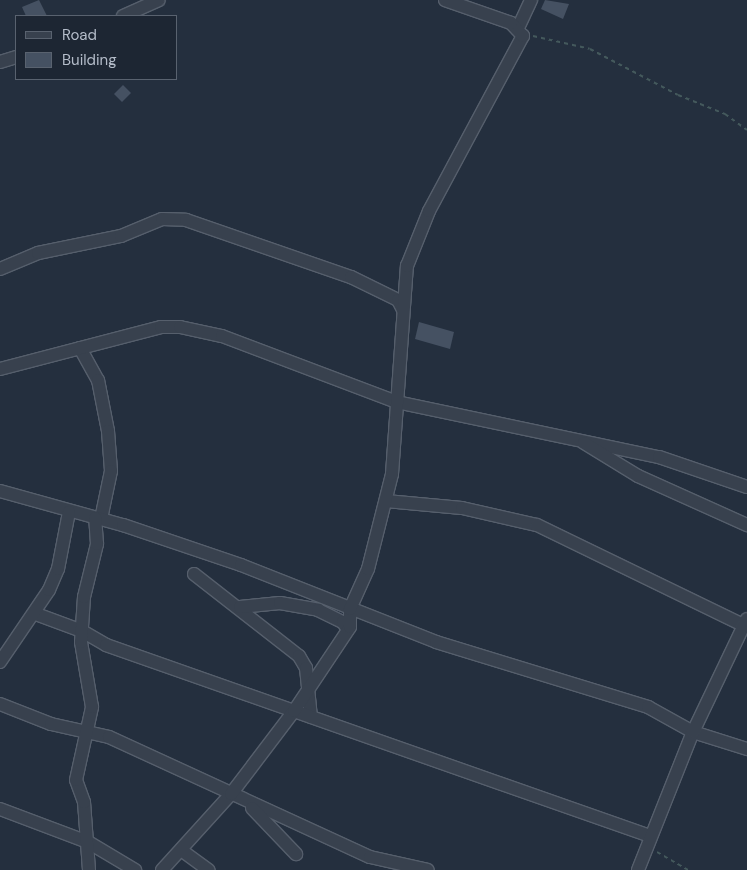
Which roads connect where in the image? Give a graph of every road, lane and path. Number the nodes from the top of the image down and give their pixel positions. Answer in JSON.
{"nodes":[{"id":1,"x":159,"y":0,"type":"edge"},
{"id":2,"x":445,"y":0,"type":"edge"},
{"id":3,"x":531,"y":0,"type":"edge"},
{"id":4,"x":125,"y":15,"type":"edge"},
{"id":5,"x":520,"y":32,"type":"junction"},
{"id":6,"x":15,"y":57,"type":"edge"},
{"id":7,"x":0,"y":62,"type":"edge"},
{"id":8,"x":747,"y":130,"type":"edge"},
{"id":9,"x":0,"y":269,"type":"edge"},
{"id":10,"x":403,"y":310,"type":"junction"},
{"id":11,"x":80,"y":348,"type":"junction"},
{"id":12,"x":0,"y":369,"type":"edge"},
{"id":13,"x":397,"y":402,"type":"junction"},
{"id":14,"x":578,"y":438,"type":"junction"},
{"id":15,"x":747,"y":487,"type":"edge"},
{"id":16,"x":0,"y":490,"type":"edge"},
{"id":17,"x":386,"y":502,"type":"junction"},
{"id":18,"x":70,"y":512,"type":"junction"},
{"id":19,"x":98,"y":518,"type":"junction"},
{"id":20,"x":747,"y":525,"type":"edge"},
{"id":21,"x":194,"y":574,"type":"dead end"},
{"id":22,"x":240,"y":607,"type":"junction"},
{"id":23,"x":350,"y":609,"type":"junction"},
{"id":24,"x":36,"y":614,"type":"junction"},
{"id":25,"x":746,"y":622,"type":"edge"},
{"id":26,"x":348,"y":630,"type":"junction"},
{"id":27,"x":82,"y":631,"type":"junction"},
{"id":28,"x":0,"y":662,"type":"edge"},
{"id":29,"x":307,"y":691,"type":"junction"},
{"id":30,"x":0,"y":704,"type":"edge"},
{"id":31,"x":294,"y":711,"type":"junction"},
{"id":32,"x":310,"y":717,"type":"junction"},
{"id":33,"x":85,"y":731,"type":"junction"},
{"id":34,"x":693,"y":732,"type":"junction"},
{"id":35,"x":747,"y":749,"type":"edge"},
{"id":36,"x":230,"y":794,"type":"junction"},
{"id":37,"x":245,"y":801,"type":"junction"},
{"id":38,"x":0,"y":809,"type":"edge"},
{"id":39,"x":648,"y":841,"type":"junction"},
{"id":40,"x":88,"y":842,"type":"junction"},
{"id":41,"x":180,"y":850,"type":"junction"},
{"id":42,"x":296,"y":854,"type":"dead end"},
{"id":43,"x":89,"y":870,"type":"edge"},
{"id":44,"x":135,"y":870,"type":"edge"},
{"id":45,"x":162,"y":870,"type":"edge"},
{"id":46,"x":209,"y":870,"type":"edge"},
{"id":47,"x":428,"y":870,"type":"edge"},
{"id":48,"x":638,"y":870,"type":"edge"},
{"id":49,"x":688,"y":870,"type":"edge"}],
"edges":[{"from":1,"to":4,"type":"street"},
{"from":2,"to":5,"type":"street"},
{"from":3,"to":5,"type":"street"},
{"from":5,"to":8,"type":"path"},
{"from":5,"to":10,"type":"street"},
{"from":6,"to":7,"type":"street"},
{"from":9,"to":10,"type":"street"},
{"from":10,"to":13,"type":"street"},
{"from":11,"to":12,"type":"street"},
{"from":11,"to":13,"type":"street"},
{"from":11,"to":19,"type":"street"},
{"from":13,"to":14,"type":"street"},
{"from":13,"to":17,"type":"street"},
{"from":14,"to":15,"type":"street"},
{"from":14,"to":20,"type":"street"},
{"from":16,"to":18,"type":"street"},
{"from":17,"to":23,"type":"street"},
{"from":17,"to":25,"type":"street"},
{"from":18,"to":19,"type":"street"},
{"from":18,"to":24,"type":"street"},
{"from":19,"to":23,"type":"street"},
{"from":19,"to":27,"type":"street"},
{"from":21,"to":22,"type":"street"},
{"from":22,"to":26,"type":"street"},
{"from":22,"to":29,"type":"street"},
{"from":23,"to":26,"type":"street"},
{"from":23,"to":34,"type":"street"},
{"from":24,"to":27,"type":"street"},
{"from":24,"to":28,"type":"street"},
{"from":25,"to":34,"type":"street"},
{"from":26,"to":29,"type":"street"},
{"from":27,"to":31,"type":"street"},
{"from":27,"to":33,"type":"street"},
{"from":29,"to":31,"type":"street"},
{"from":29,"to":32,"type":"street"},
{"from":30,"to":33,"type":"street"},
{"from":31,"to":32,"type":"street"},
{"from":31,"to":36,"type":"street"},
{"from":32,"to":39,"type":"street"},
{"from":33,"to":36,"type":"street"},
{"from":33,"to":40,"type":"street"},
{"from":34,"to":35,"type":"street"},
{"from":34,"to":39,"type":"street"},
{"from":36,"to":37,"type":"street"},
{"from":36,"to":41,"type":"street"},
{"from":37,"to":42,"type":"street"},
{"from":37,"to":47,"type":"street"},
{"from":38,"to":40,"type":"street"},
{"from":39,"to":48,"type":"street"},
{"from":39,"to":49,"type":"path"},
{"from":40,"to":43,"type":"street"},
{"from":40,"to":44,"type":"street"},
{"from":41,"to":45,"type":"street"},
{"from":41,"to":46,"type":"street"}]}
